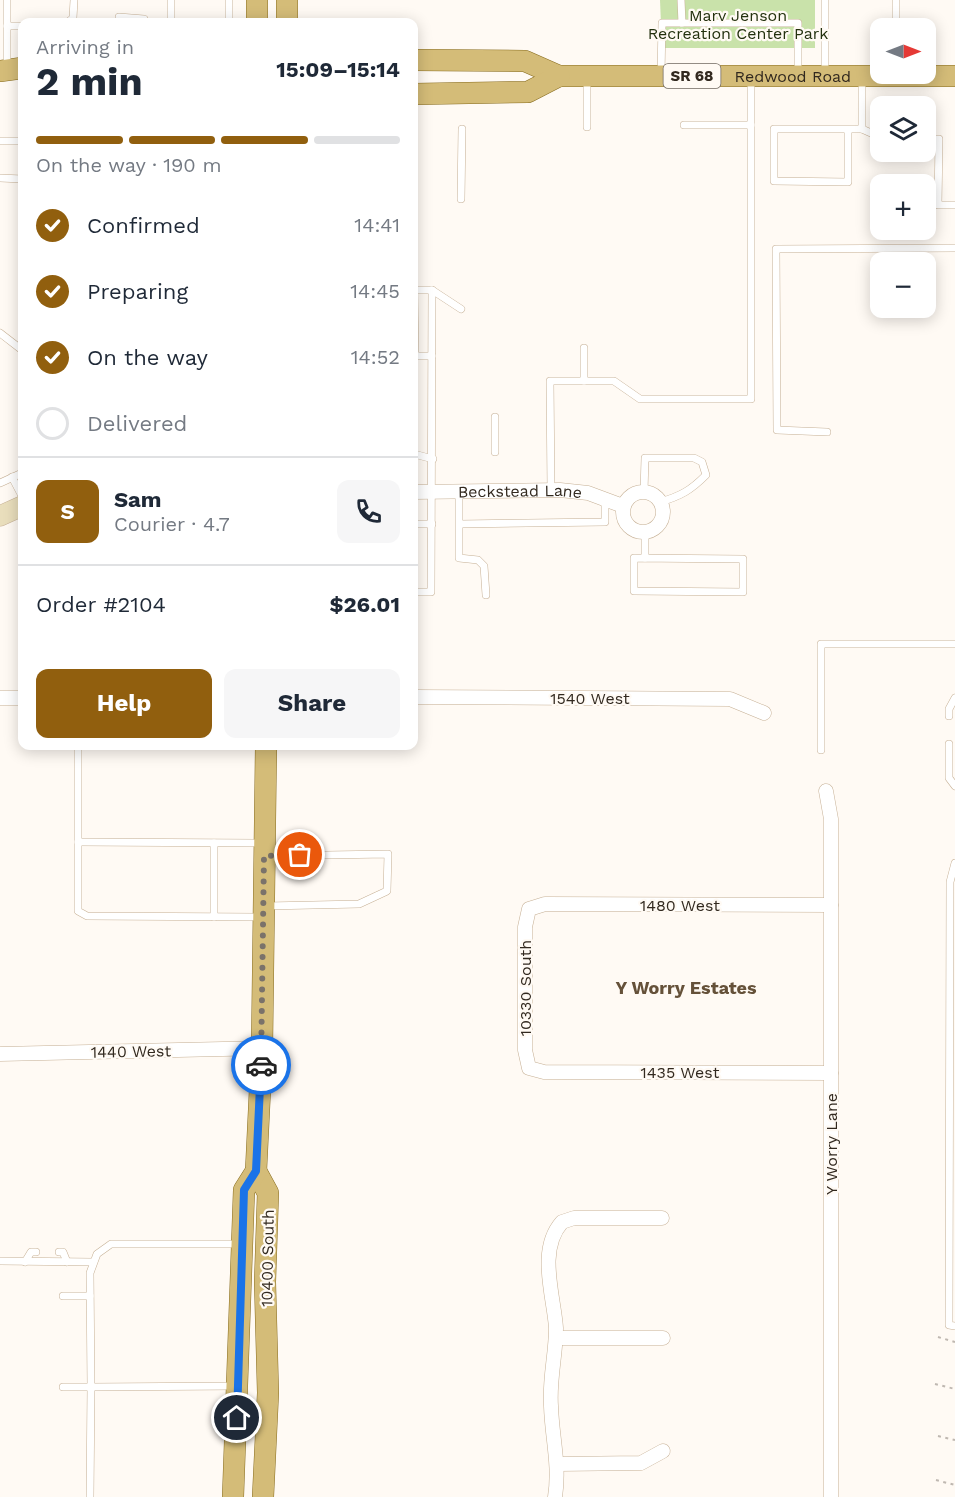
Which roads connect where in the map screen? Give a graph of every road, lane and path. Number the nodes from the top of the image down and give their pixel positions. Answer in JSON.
{"nodes":[{"id":1,"x":7,"y":0,"type":"edge"},
{"id":2,"x":74,"y":0,"type":"edge"},
{"id":3,"x":171,"y":0,"type":"edge"},
{"id":4,"x":229,"y":0,"type":"edge"},
{"id":5,"x":257,"y":0,"type":"edge"},
{"id":6,"x":287,"y":0,"type":"edge"},
{"id":7,"x":681,"y":0,"type":"edge"},
{"id":8,"x":825,"y":0,"type":"edge"},
{"id":9,"x":896,"y":0,"type":"edge"},
{"id":10,"x":119,"y":17,"type":"dead end"},
{"id":11,"x":73,"y":18,"type":"edge"},
{"id":12,"x":132,"y":18,"type":"edge"},
{"id":13,"x":171,"y":18,"type":"edge"},
{"id":14,"x":229,"y":18,"type":"edge"},
{"id":15,"x":257,"y":18,"type":"edge"},
{"id":16,"x":287,"y":18,"type":"edge"},
{"id":17,"x":896,"y":18,"type":"edge"},
{"id":18,"x":682,"y":23,"type":"junction"},
{"id":19,"x":7,"y":26,"type":"junction"},
{"id":20,"x":18,"y":26,"type":"edge"},
{"id":21,"x":418,"y":60,"type":"edge"},
{"id":22,"x":13,"y":72,"type":"edge"},
{"id":23,"x":559,"y":76,"type":"junction"},
{"id":24,"x":587,"y":76,"type":"junction"},
{"id":25,"x":662,"y":76,"type":"junction"},
{"id":26,"x":751,"y":76,"type":"junction"},
{"id":27,"x":798,"y":76,"type":"junction"},
{"id":28,"x":825,"y":76,"type":"junction"},
{"id":29,"x":862,"y":76,"type":"junction"},
{"id":30,"x":870,"y":76,"type":"edge"},
{"id":31,"x":936,"y":76,"type":"edge"},
{"id":32,"x":955,"y":76,"type":"edge"},
{"id":33,"x":418,"y":94,"type":"edge"},
{"id":34,"x":684,"y":125,"type":"dead end"},
{"id":35,"x":751,"y":125,"type":"junction"},
{"id":36,"x":587,"y":127,"type":"dead end"},
{"id":37,"x":462,"y":129,"type":"dead end"},
{"id":38,"x":848,"y":129,"type":"junction"},
{"id":39,"x":862,"y":129,"type":"junction"},
{"id":40,"x":870,"y":133,"type":"edge"},
{"id":41,"x":936,"y":139,"type":"edge"},
{"id":42,"x":0,"y":141,"type":"edge"},
{"id":43,"x":18,"y":141,"type":"edge"},
{"id":44,"x":0,"y":177,"type":"edge"},
{"id":45,"x":18,"y":179,"type":"edge"},
{"id":46,"x":461,"y":199,"type":"dead end"},
{"id":47,"x":955,"y":205,"type":"edge"},
{"id":48,"x":955,"y":248,"type":"edge"},
{"id":49,"x":418,"y":290,"type":"edge"},
{"id":50,"x":432,"y":290,"type":"junction"},
{"id":51,"x":461,"y":309,"type":"dead end"},
{"id":52,"x":0,"y":333,"type":"edge"},
{"id":53,"x":18,"y":347,"type":"edge"},
{"id":54,"x":584,"y":348,"type":"dead end"},
{"id":55,"x":418,"y":356,"type":"edge"},
{"id":56,"x":432,"y":356,"type":"junction"},
{"id":57,"x":584,"y":381,"type":"junction"},
{"id":58,"x":495,"y":417,"type":"dead end"},
{"id":59,"x":827,"y":432,"type":"dead end"},
{"id":60,"x":495,"y":452,"type":"dead end"},
{"id":61,"x":418,"y":455,"type":"edge"},
{"id":62,"x":433,"y":459,"type":"junction"},
{"id":63,"x":18,"y":475,"type":"edge"},
{"id":64,"x":12,"y":477,"type":"junction"},
{"id":65,"x":0,"y":483,"type":"edge"},
{"id":66,"x":18,"y":488,"type":"edge"},
{"id":67,"x":551,"y":490,"type":"junction"},
{"id":68,"x":418,"y":491,"type":"edge"},
{"id":69,"x":433,"y":491,"type":"junction"},
{"id":70,"x":459,"y":491,"type":"junction"},
{"id":71,"x":644,"y":492,"type":"junction"},
{"id":72,"x":605,"y":498,"type":"junction"},
{"id":73,"x":660,"y":502,"type":"junction"},
{"id":74,"x":623,"y":506,"type":"junction"},
{"id":75,"x":18,"y":508,"type":"edge"},
{"id":76,"x":0,"y":516,"type":"edge"},
{"id":77,"x":418,"y":524,"type":"edge"},
{"id":78,"x":432,"y":524,"type":"junction"},
{"id":79,"x":460,"y":524,"type":"junction"},
{"id":80,"x":645,"y":532,"type":"junction"},
{"id":81,"x":645,"y":558,"type":"junction"},
{"id":82,"x":418,"y":591,"type":"edge"},
{"id":83,"x":486,"y":595,"type":"dead end"},
{"id":84,"x":955,"y":644,"type":"edge"},
{"id":85,"x":418,"y":697,"type":"edge"},
{"id":86,"x":0,"y":698,"type":"edge"},
{"id":87,"x":18,"y":698,"type":"edge"},
{"id":88,"x":955,"y":698,"type":"edge"},
{"id":89,"x":764,"y":713,"type":"dead end"},
{"id":90,"x":949,"y":716,"type":"dead end"},
{"id":91,"x":949,"y":744,"type":"dead end"},
{"id":92,"x":78,"y":750,"type":"edge"},
{"id":93,"x":266,"y":750,"type":"edge"},
{"id":94,"x":821,"y":750,"type":"dead end"},
{"id":95,"x":955,"y":786,"type":"edge"},
{"id":96,"x":826,"y":791,"type":"dead end"},
{"id":97,"x":78,"y":842,"type":"junction"},
{"id":98,"x":214,"y":843,"type":"junction"},
{"id":99,"x":264,"y":849,"type":"junction"},
{"id":100,"x":955,"y":863,"type":"edge"},
{"id":101,"x":831,"y":905,"type":"junction"},
{"id":102,"x":529,"y":909,"type":"joint"},
{"id":103,"x":262,"y":912,"type":"junction"},
{"id":104,"x":214,"y":917,"type":"junction"},
{"id":105,"x":262,"y":1048,"type":"junction"},
{"id":106,"x":0,"y":1054,"type":"edge"},
{"id":107,"x":529,"y":1068,"type":"joint"},
{"id":108,"x":831,"y":1073,"type":"junction"},
{"id":109,"x":952,"y":1114,"type":"edge"},
{"id":110,"x":256,"y":1171,"type":"junction"},
{"id":111,"x":662,"y":1218,"type":"dead end"},
{"id":112,"x":243,"y":1244,"type":"junction"},
{"id":113,"x":36,"y":1252,"type":"dead end"},
{"id":114,"x":59,"y":1252,"type":"dead end"},
{"id":115,"x":0,"y":1261,"type":"edge"},
{"id":116,"x":25,"y":1262,"type":"junction"},
{"id":117,"x":67,"y":1262,"type":"junction"},
{"id":118,"x":93,"y":1262,"type":"junction"},
{"id":119,"x":63,"y":1296,"type":"dead end"},
{"id":120,"x":90,"y":1296,"type":"junction"},
{"id":121,"x":955,"y":1326,"type":"edge"},
{"id":122,"x":938,"y":1337,"type":"dead end"},
{"id":123,"x":555,"y":1338,"type":"junction"},
{"id":124,"x":663,"y":1338,"type":"dead end"},
{"id":125,"x":955,"y":1342,"type":"edge"},
{"id":126,"x":935,"y":1384,"type":"dead end"},
{"id":127,"x":238,"y":1386,"type":"junction"},
{"id":128,"x":63,"y":1387,"type":"dead end"},
{"id":129,"x":91,"y":1387,"type":"junction"},
{"id":130,"x":955,"y":1389,"type":"edge"},
{"id":131,"x":938,"y":1436,"type":"dead end"},
{"id":132,"x":955,"y":1440,"type":"edge"},
{"id":133,"x":663,"y":1450,"type":"dead end"},
{"id":134,"x":558,"y":1464,"type":"junction"},
{"id":135,"x":936,"y":1480,"type":"dead end"},
{"id":136,"x":955,"y":1485,"type":"edge"},
{"id":137,"x":90,"y":1497,"type":"edge"},
{"id":138,"x":233,"y":1497,"type":"edge"},
{"id":139,"x":263,"y":1497,"type":"edge"},
{"id":140,"x":555,"y":1497,"type":"edge"},
{"id":141,"x":831,"y":1497,"type":"edge"}],
"edges":[{"from":1,"to":19,"type":"lane"},
{"from":2,"to":11,"type":"lane"},
{"from":3,"to":13,"type":"lane"},
{"from":4,"to":14,"type":"lane"},
{"from":5,"to":15,"type":"main road"},
{"from":6,"to":16,"type":"main road"},
{"from":7,"to":18,"type":"lane"},
{"from":8,"to":28,"type":"lane"},
{"from":9,"to":17,"type":"lane"},
{"from":10,"to":12,"type":"lane"},
{"from":18,"to":25,"type":"lane"},
{"from":18,"to":27,"type":"lane"},
{"from":19,"to":20,"type":"lane"},
{"from":19,"to":22,"type":"lane"},
{"from":21,"to":23,"type":"main road","name":"Redwood Road","number":"SR 68"},
{"from":23,"to":24,"type":"main road","name":"Redwood Road","number":"SR 68"},
{"from":23,"to":33,"type":"main road","name":"Redwood Road","number":"SR 68"},
{"from":24,"to":25,"type":"main road","name":"Redwood Road","number":"SR 68"},
{"from":24,"to":36,"type":"lane"},
{"from":25,"to":26,"type":"main road","name":"Redwood Road","number":"SR 68"},
{"from":26,"to":27,"type":"main road","name":"Redwood Road","number":"SR 68"},
{"from":26,"to":35,"type":"lane"},
{"from":27,"to":28,"type":"main road","name":"Redwood Road","number":"SR 68"},
{"from":28,"to":29,"type":"main road","name":"Redwood Road","number":"SR 68"},
{"from":29,"to":30,"type":"main road","name":"Redwood Road","number":"SR 68"},
{"from":29,"to":39,"type":"lane"},
{"from":31,"to":32,"type":"main road","name":"Redwood Road","number":"SR 68"},
{"from":34,"to":35,"type":"lane"},
{"from":35,"to":57,"type":"lane"},
{"from":37,"to":46,"type":"lane"},
{"from":38,"to":38,"type":"lane"},
{"from":38,"to":39,"type":"lane"},
{"from":39,"to":40,"type":"lane"},
{"from":41,"to":47,"type":"lane"},
{"from":42,"to":43,"type":"lane"},
{"from":44,"to":45,"type":"lane"},
{"from":48,"to":59,"type":"lane"},
{"from":49,"to":50,"type":"lane"},
{"from":50,"to":51,"type":"lane"},
{"from":50,"to":56,"type":"lane"},
{"from":52,"to":53,"type":"lane"},
{"from":54,"to":57,"type":"lane"},
{"from":55,"to":56,"type":"lane"},
{"from":56,"to":62,"type":"lane"},
{"from":57,"to":67,"type":"lane"},
{"from":58,"to":60,"type":"lane"},
{"from":61,"to":62,"type":"lane"},
{"from":62,"to":69,"type":"lane"},
{"from":63,"to":64,"type":"lane"},
{"from":64,"to":65,"type":"lane"},
{"from":64,"to":66,"type":"lane"},
{"from":67,"to":70,"type":"street","name":"Beckstead Lane"},
{"from":67,"to":72,"type":"street","name":"Beckstead Lane"},
{"from":68,"to":69,"type":"street","name":"Beckstead Lane"},
{"from":69,"to":70,"type":"street","name":"Beckstead Lane"},
{"from":69,"to":78,"type":"lane"},
{"from":70,"to":79,"type":"lane"},
{"from":71,"to":73,"type":"street"},
{"from":71,"to":73,"type":"lane"},
{"from":71,"to":74,"type":"street"},
{"from":72,"to":74,"type":"street","name":"Beckstead Lane"},
{"from":72,"to":79,"type":"lane"},
{"from":73,"to":80,"type":"street"},
{"from":74,"to":80,"type":"street"},
{"from":75,"to":76,"type":"street"},
{"from":77,"to":78,"type":"lane"},
{"from":78,"to":82,"type":"lane"},
{"from":79,"to":83,"type":"lane"},
{"from":80,"to":81,"type":"lane"},
{"from":81,"to":81,"type":"lane"},
{"from":84,"to":94,"type":"lane"},
{"from":85,"to":89,"type":"street","name":"1540 West"},
{"from":86,"to":87,"type":"street"},
{"from":88,"to":90,"type":"lane"},
{"from":91,"to":95,"type":"lane"},
{"from":92,"to":97,"type":"lane"},
{"from":93,"to":99,"type":"main road"},
{"from":96,"to":101,"type":"street","name":"Y Worry Lane"},
{"from":97,"to":98,"type":"lane"},
{"from":97,"to":104,"type":"lane"},
{"from":98,"to":99,"type":"lane"},
{"from":98,"to":104,"type":"lane"},
{"from":99,"to":103,"type":"main road"},
{"from":99,"to":103,"type":"lane"},
{"from":100,"to":109,"type":"lane"},
{"from":101,"to":102,"type":"street","name":"1480 West"},
{"from":101,"to":108,"type":"street","name":"Y Worry Lane"},
{"from":102,"to":107,"type":"street","name":"10330 South"},
{"from":103,"to":104,"type":"lane"},
{"from":103,"to":105,"type":"main road"},
{"from":105,"to":106,"type":"street","name":"1440 West"},
{"from":105,"to":110,"type":"main road"},
{"from":107,"to":108,"type":"street","name":"1435 West"},
{"from":108,"to":141,"type":"street","name":"Y Worry Lane"},
{"from":109,"to":121,"type":"lane"},
{"from":110,"to":112,"type":"main road","name":"10400 South"},
{"from":110,"to":139,"type":"main road","name":"10400 South"},
{"from":111,"to":123,"type":"street"},
{"from":112,"to":118,"type":"lane"},
{"from":112,"to":127,"type":"main road","name":"10400 South"},
{"from":113,"to":116,"type":"lane"},
{"from":114,"to":117,"type":"lane"},
{"from":115,"to":116,"type":"lane"},
{"from":116,"to":117,"type":"lane"},
{"from":117,"to":118,"type":"lane"},
{"from":118,"to":120,"type":"lane"},
{"from":119,"to":120,"type":"lane"},
{"from":120,"to":129,"type":"lane"},
{"from":122,"to":125,"type":"path"},
{"from":123,"to":124,"type":"street"},
{"from":123,"to":134,"type":"street"},
{"from":126,"to":130,"type":"path"},
{"from":127,"to":129,"type":"lane"},
{"from":127,"to":138,"type":"main road","name":"10400 South"},
{"from":128,"to":129,"type":"lane"},
{"from":129,"to":137,"type":"lane"},
{"from":131,"to":132,"type":"path"},
{"from":133,"to":134,"type":"street"},
{"from":134,"to":140,"type":"street"},
{"from":135,"to":136,"type":"path"}]}
